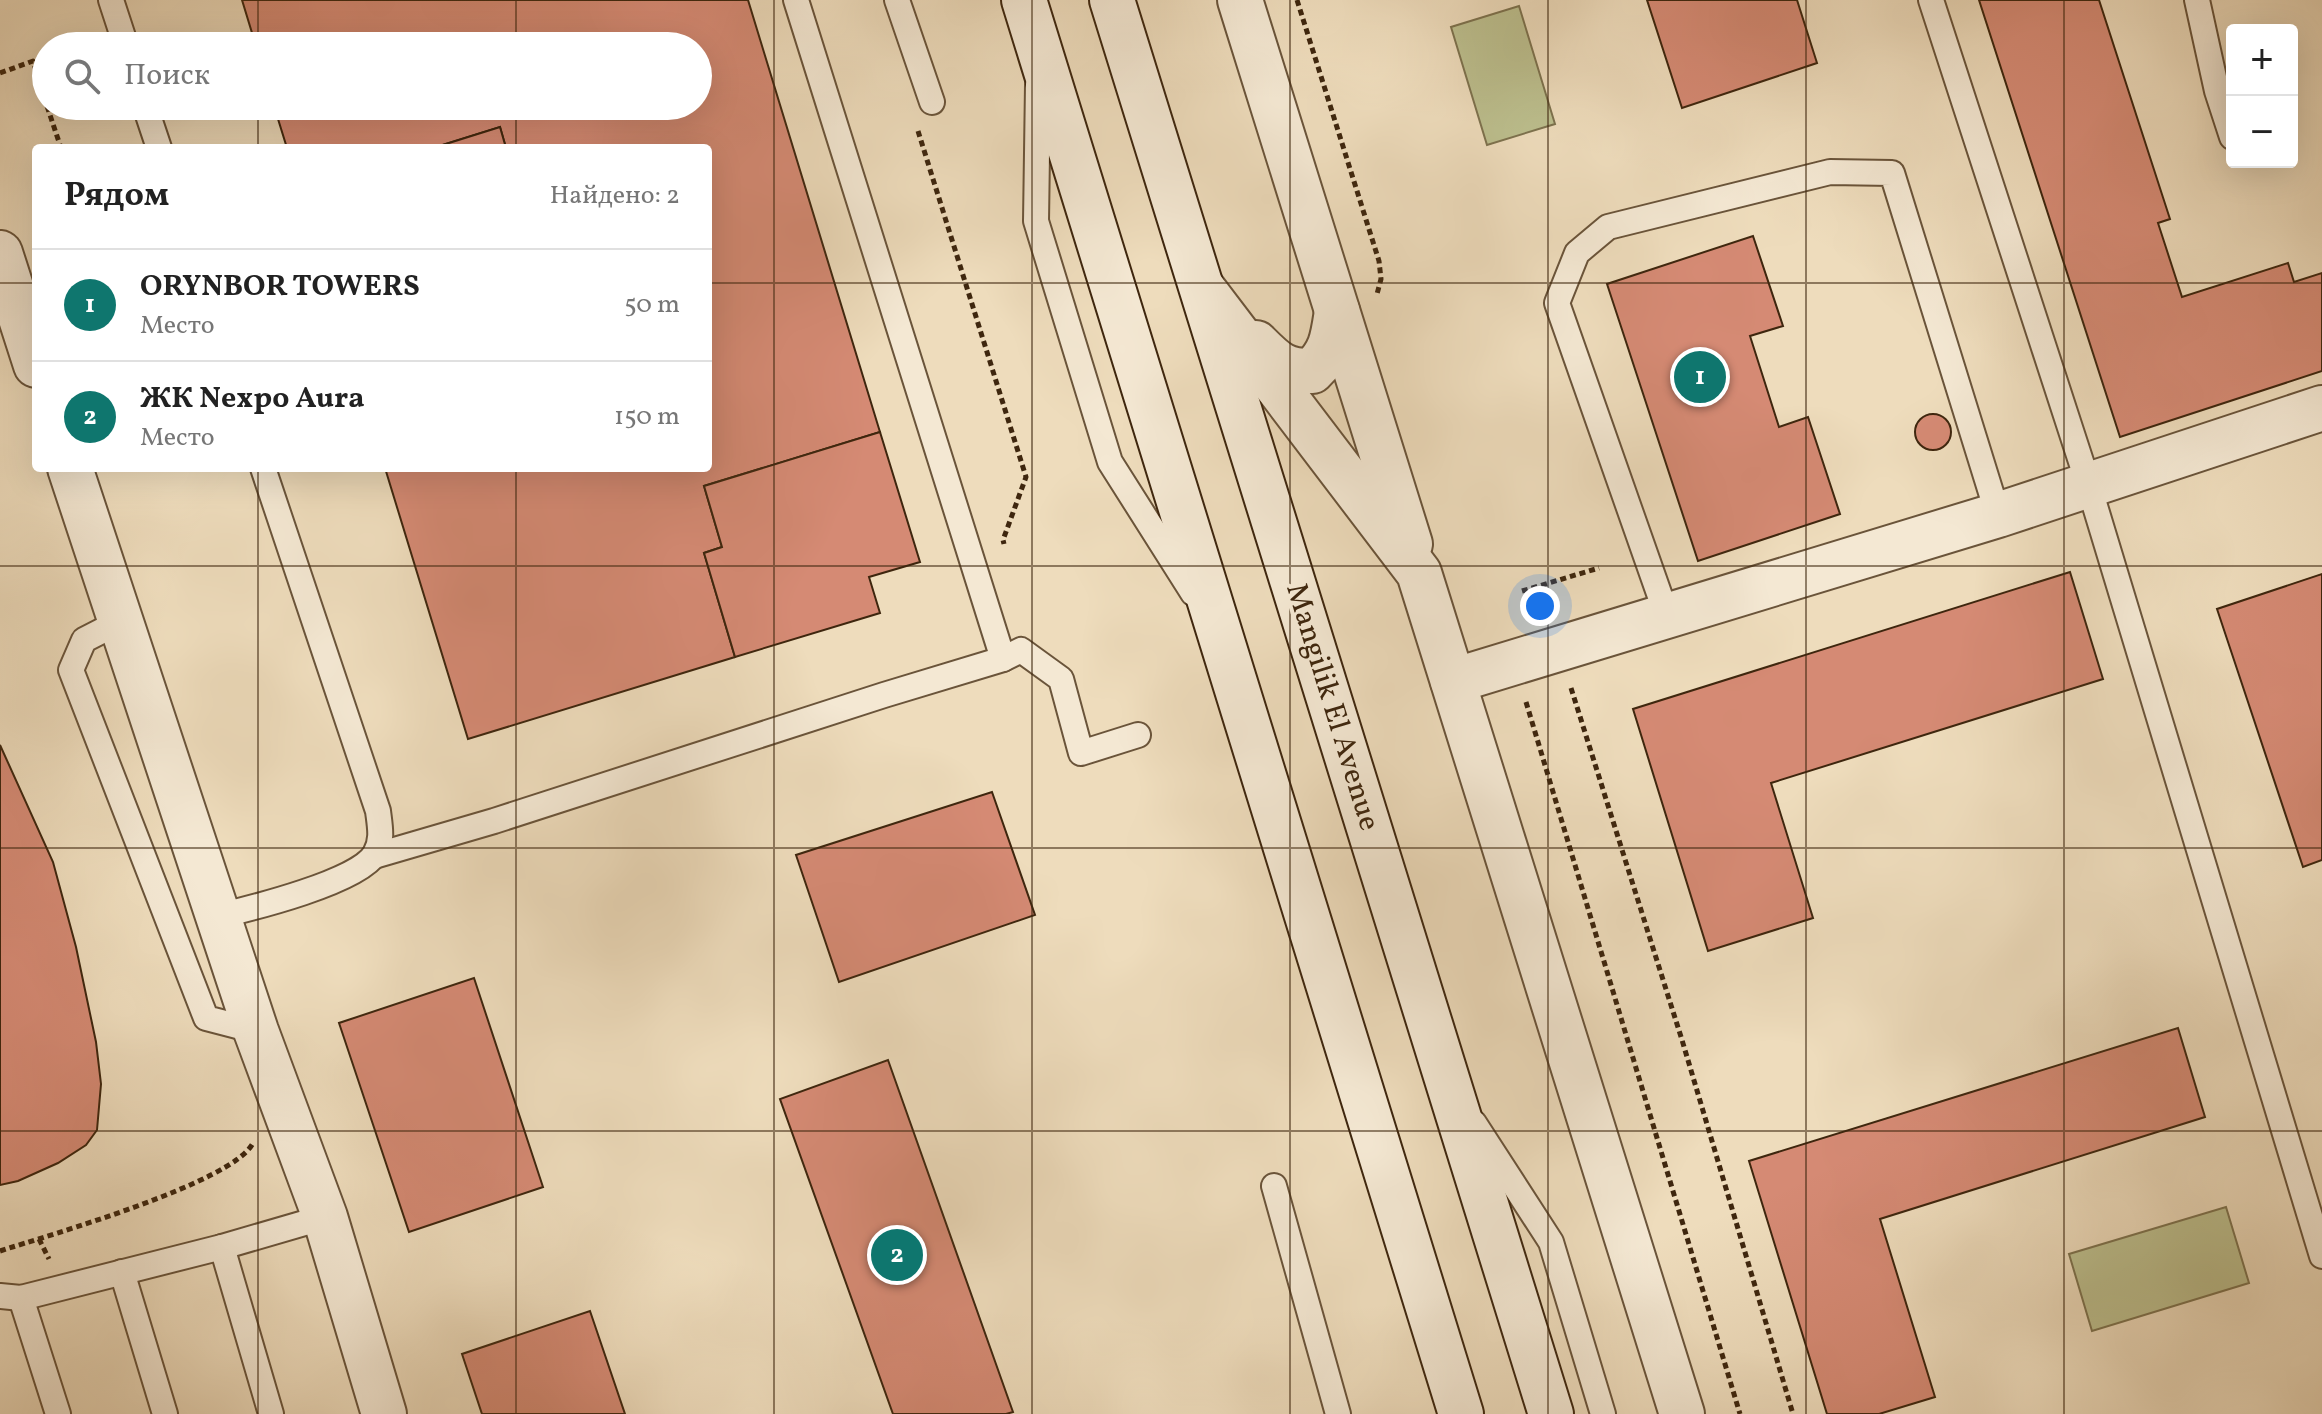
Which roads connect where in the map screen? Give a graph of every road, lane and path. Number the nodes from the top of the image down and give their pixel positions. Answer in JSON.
{"nodes":[{"id":1,"x":111,"y":0,"type":"edge"},
{"id":2,"x":796,"y":0,"type":"edge"},
{"id":3,"x":897,"y":0,"type":"edge"},
{"id":4,"x":1024,"y":0,"type":"edge"},
{"id":5,"x":1112,"y":0,"type":"edge"},
{"id":6,"x":1122,"y":0,"type":"edge"},
{"id":7,"x":1240,"y":0,"type":"edge"},
{"id":8,"x":1931,"y":0,"type":"edge"},
{"id":9,"x":2197,"y":0,"type":"edge"},
{"id":10,"x":121,"y":32,"type":"edge"},
{"id":11,"x":32,"y":61,"type":"edge"},
{"id":12,"x":1134,"y":72,"type":"junction"},
{"id":13,"x":0,"y":73,"type":"edge"},
{"id":14,"x":932,"y":102,"type":"dead end"},
{"id":15,"x":914,"y":119,"type":"dead end"},
{"id":16,"x":2226,"y":119,"type":"edge"},
{"id":17,"x":52,"y":120,"type":"edge"},
{"id":18,"x":150,"y":120,"type":"edge"},
{"id":19,"x":60,"y":144,"type":"edge"},
{"id":20,"x":158,"y":144,"type":"edge"},
{"id":21,"x":0,"y":253,"type":"edge"},
{"id":22,"x":1201,"y":287,"type":"junction"},
{"id":23,"x":8,"y":311,"type":"edge"},
{"id":24,"x":1337,"y":311,"type":"junction"},
{"id":25,"x":32,"y":357,"type":"edge"},
{"id":26,"x":2322,"y":408,"type":"edge"},
{"id":27,"x":71,"y":472,"type":"edge"},
{"id":28,"x":264,"y":472,"type":"edge"},
{"id":29,"x":2088,"y":483,"type":"junction"},
{"id":30,"x":1998,"y":515,"type":"junction"},
{"id":31,"x":1007,"y":554,"type":"dead end"},
{"id":32,"x":1599,"y":568,"type":"dead end"},
{"id":33,"x":1419,"y":573,"type":"junction"},
{"id":34,"x":1522,"y":591,"type":"dead end"},
{"id":35,"x":1667,"y":616,"type":"junction"},
{"id":36,"x":121,"y":621,"type":"junction"},
{"id":37,"x":1003,"y":659,"type":"junction"},
{"id":38,"x":1515,"y":663,"type":"junction"},
{"id":39,"x":1453,"y":681,"type":"junction"},
{"id":40,"x":1569,"y":681,"type":"dead end"},
{"id":41,"x":1138,"y":735,"type":"dead end"},
{"id":42,"x":374,"y":856,"type":"junction"},
{"id":43,"x":219,"y":916,"type":"junction"},
{"id":44,"x":256,"y":1031,"type":"junction"},
{"id":45,"x":1449,"y":1083,"type":"junction"},
{"id":46,"x":279,"y":1091,"type":"junction"},
{"id":47,"x":1274,"y":1186,"type":"dead end"},
{"id":48,"x":325,"y":1217,"type":"junction"},
{"id":49,"x":222,"y":1247,"type":"junction"},
{"id":50,"x":0,"y":1251,"type":"edge"},
{"id":51,"x":2322,"y":1256,"type":"edge"},
{"id":52,"x":122,"y":1272,"type":"junction"},
{"id":53,"x":11,"y":1297,"type":"edge"},
{"id":54,"x":58,"y":1414,"type":"edge"},
{"id":55,"x":165,"y":1414,"type":"edge"},
{"id":56,"x":271,"y":1414,"type":"edge"},
{"id":57,"x":384,"y":1414,"type":"edge"},
{"id":58,"x":1338,"y":1414,"type":"edge"},
{"id":59,"x":1461,"y":1414,"type":"edge"},
{"id":60,"x":1551,"y":1414,"type":"edge"},
{"id":61,"x":1603,"y":1414,"type":"edge"},
{"id":62,"x":1682,"y":1414,"type":"edge"},
{"id":63,"x":1740,"y":1414,"type":"edge"},
{"id":64,"x":1793,"y":1414,"type":"edge"}],
"edges":[{"from":1,"to":10,"type":"lane"},
{"from":2,"to":37,"type":"lane"},
{"from":3,"to":14,"type":"lane"},
{"from":4,"to":59,"type":"street"},
{"from":5,"to":12,"type":"street","name":"Mangilik El Avenue"},
{"from":6,"to":12,"type":"street"},
{"from":7,"to":24,"type":"street"},
{"from":8,"to":29,"type":"lane"},
{"from":9,"to":16,"type":"lane"},
{"from":11,"to":13,"type":"path"},
{"from":12,"to":22,"type":"street","name":"Mangilik El Avenue"},
{"from":15,"to":31,"type":"path"},
{"from":17,"to":19,"type":"path"},
{"from":18,"to":20,"type":"lane"},
{"from":21,"to":23,"type":"street"},
{"from":22,"to":24,"type":"street"},
{"from":22,"to":33,"type":"street"},
{"from":22,"to":45,"type":"street","name":"Mangilik El Avenue"},
{"from":23,"to":25,"type":"street"},
{"from":24,"to":33,"type":"street"},
{"from":26,"to":29,"type":"street"},
{"from":27,"to":36,"type":"street"},
{"from":28,"to":42,"type":"lane"},
{"from":29,"to":30,"type":"street"},
{"from":29,"to":51,"type":"lane"},
{"from":30,"to":35,"type":"street"},
{"from":30,"to":35,"type":"lane"},
{"from":32,"to":34,"type":"path"},
{"from":33,"to":39,"type":"street"},
{"from":35,"to":38,"type":"street"},
{"from":36,"to":43,"type":"street"},
{"from":36,"to":44,"type":"lane"},
{"from":37,"to":41,"type":"lane"},
{"from":37,"to":42,"type":"lane"},
{"from":38,"to":39,"type":"street"},
{"from":38,"to":63,"type":"path"},
{"from":39,"to":62,"type":"street"},
{"from":40,"to":64,"type":"path"},
{"from":42,"to":43,"type":"lane"},
{"from":43,"to":44,"type":"street"},
{"from":44,"to":46,"type":"street"},
{"from":45,"to":60,"type":"street","name":"Mangilik El Avenue"},
{"from":45,"to":61,"type":"lane"},
{"from":46,"to":48,"type":"street"},
{"from":46,"to":50,"type":"path"},
{"from":47,"to":58,"type":"lane"},
{"from":48,"to":49,"type":"lane"},
{"from":48,"to":57,"type":"street"},
{"from":49,"to":52,"type":"lane"},
{"from":49,"to":56,"type":"lane"},
{"from":52,"to":53,"type":"lane"},
{"from":52,"to":55,"type":"lane"},
{"from":53,"to":54,"type":"lane"}]}
